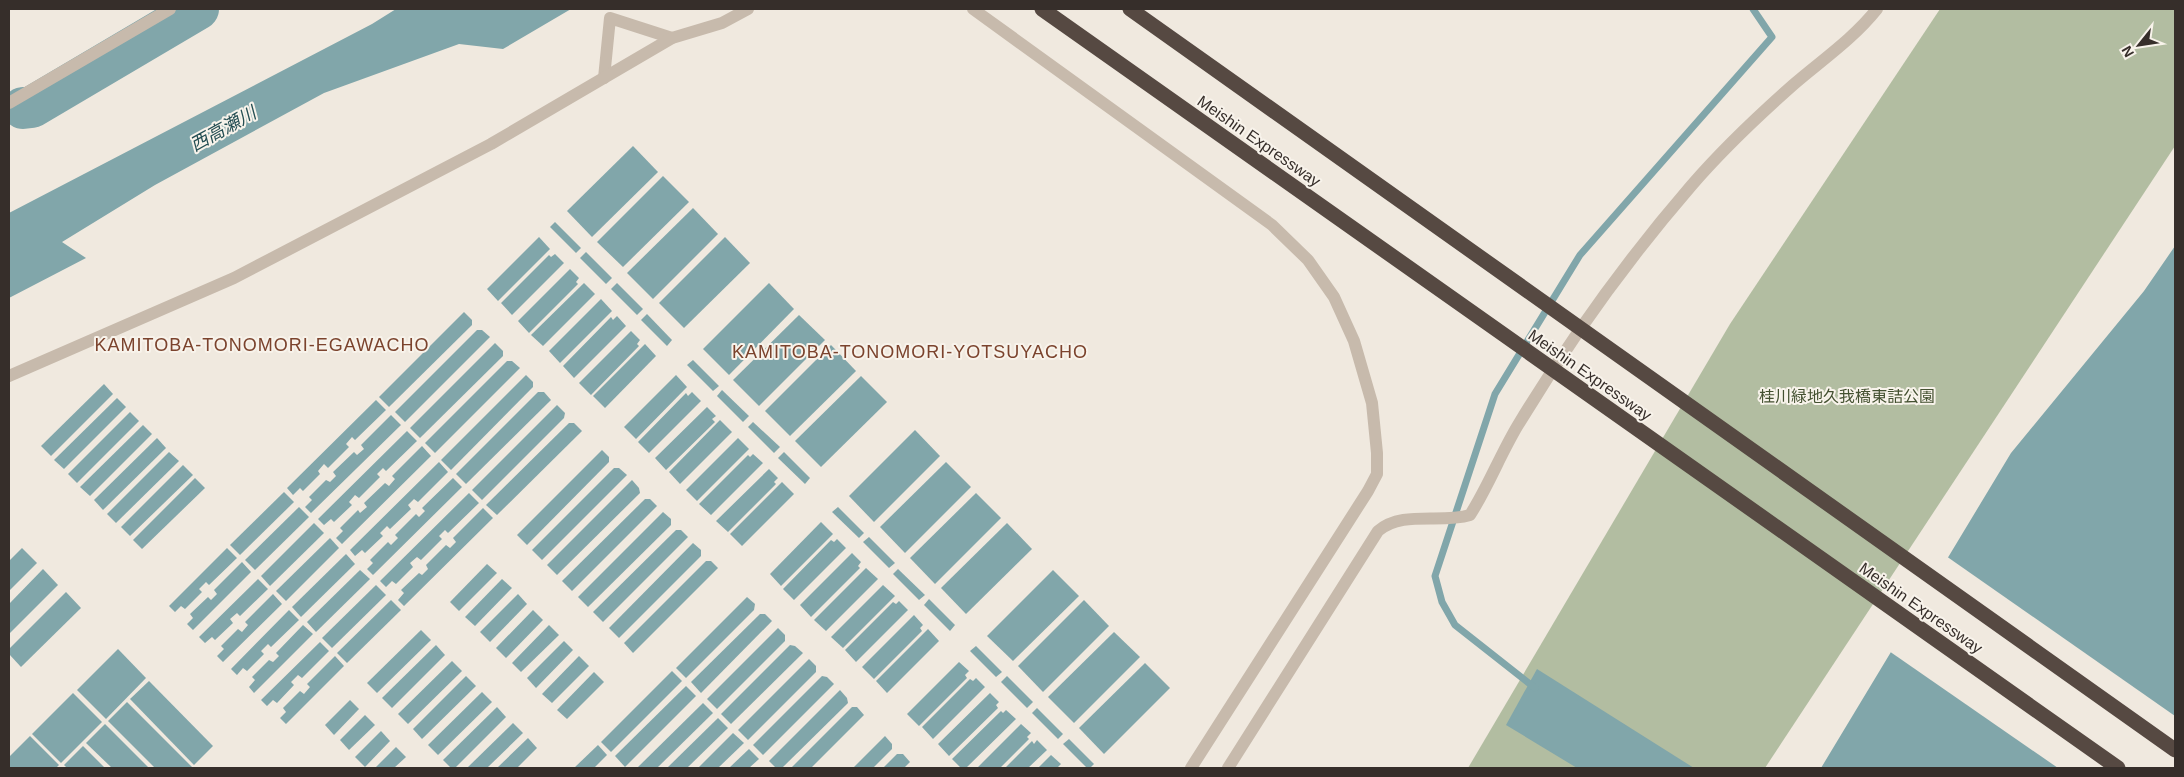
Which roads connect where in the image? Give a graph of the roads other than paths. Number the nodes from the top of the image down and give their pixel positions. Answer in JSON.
{"nodes":[{"id":1,"x":170,"y":9,"type":"edge"},
{"id":2,"x":748,"y":9,"type":"edge"},
{"id":3,"x":973,"y":9,"type":"edge"},
{"id":4,"x":1042,"y":9,"type":"edge"},
{"id":5,"x":1130,"y":9,"type":"edge"},
{"id":6,"x":1877,"y":9,"type":"edge"},
{"id":7,"x":607,"y":14,"type":"edge"},
{"id":8,"x":672,"y":38,"type":"junction"},
{"id":9,"x":604,"y":78,"type":"junction"},
{"id":10,"x":9,"y":103,"type":"edge"},
{"id":11,"x":9,"y":376,"type":"edge"},
{"id":12,"x":2175,"y":750,"type":"edge"},
{"id":13,"x":1191,"y":768,"type":"edge"},
{"id":14,"x":1228,"y":768,"type":"edge"},
{"id":15,"x":2118,"y":768,"type":"edge"}],
"edges":[{"from":1,"to":10,"type":"street"},
{"from":2,"to":8,"type":"street"},
{"from":3,"to":13,"type":"street"},
{"from":4,"to":15,"type":"highway","name":"Meishin Expressway","bridge":true},
{"from":5,"to":12,"type":"highway","name":"Meishin Expressway","bridge":true},
{"from":6,"to":14,"type":"street"},
{"from":7,"to":8,"type":"street"},
{"from":7,"to":9,"type":"street"},
{"from":8,"to":9,"type":"street"},
{"from":9,"to":11,"type":"street"}]}
